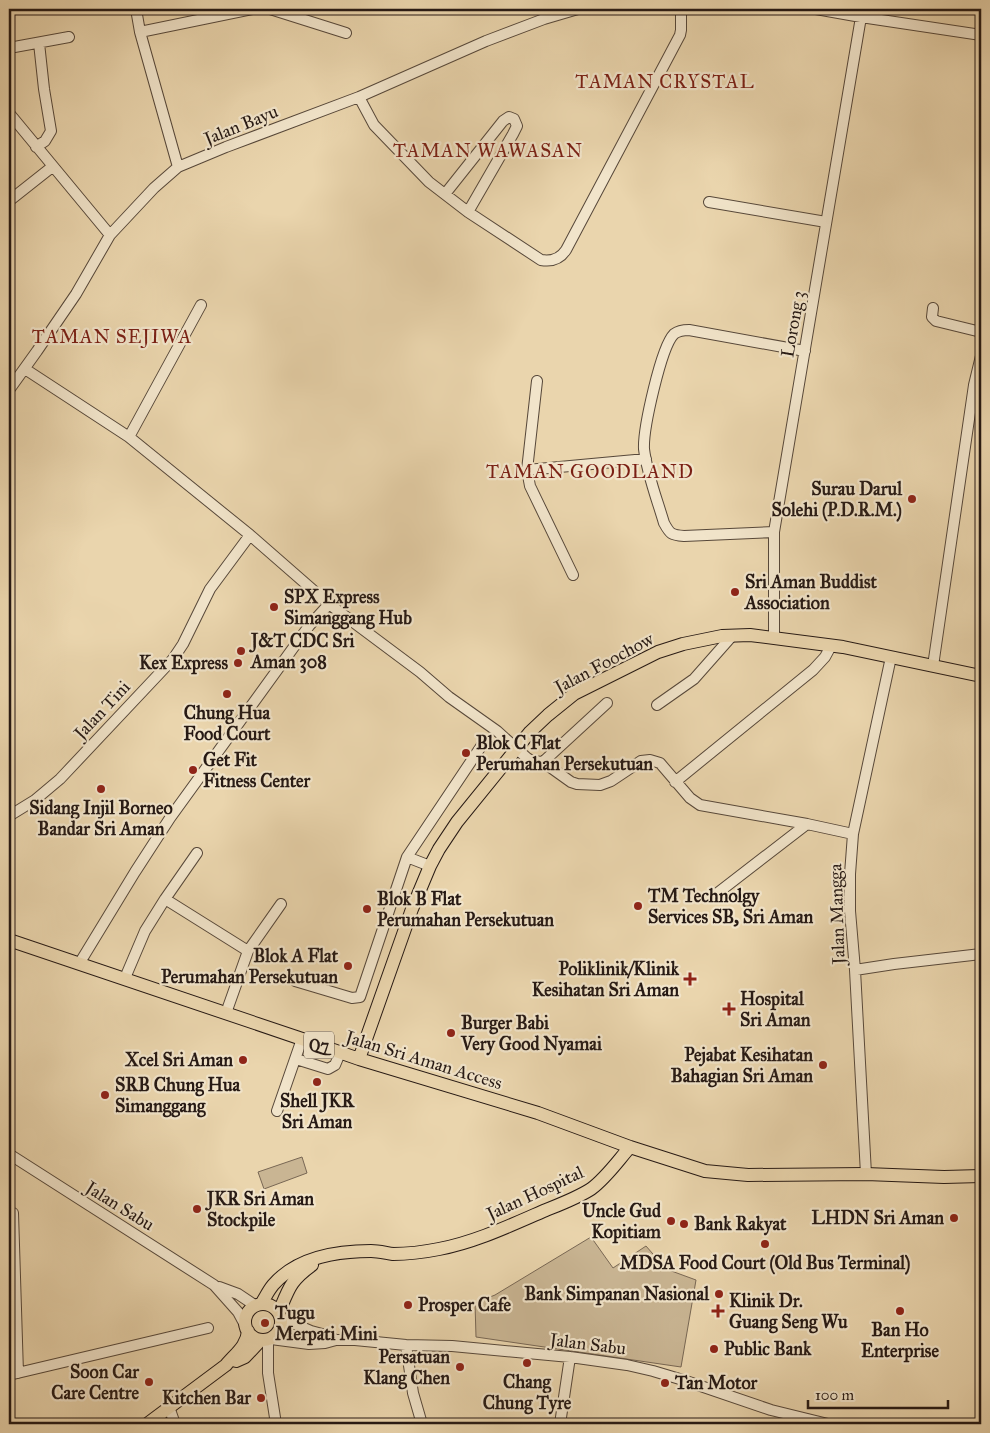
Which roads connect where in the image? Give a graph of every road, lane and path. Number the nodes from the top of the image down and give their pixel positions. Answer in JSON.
{"nodes":[{"id":1,"x":136,"y":9,"type":"edge"},
{"id":2,"x":252,"y":9,"type":"edge"},
{"id":3,"x":270,"y":9,"type":"edge"},
{"id":4,"x":578,"y":9,"type":"edge"},
{"id":5,"x":681,"y":9,"type":"edge"},
{"id":6,"x":816,"y":9,"type":"edge"},
{"id":7,"x":861,"y":18,"type":"junction"},
{"id":8,"x":140,"y":32,"type":"junction"},
{"id":9,"x":346,"y":33,"type":"dead end"},
{"id":10,"x":981,"y":36,"type":"edge"},
{"id":11,"x":69,"y":38,"type":"dead end"},
{"id":12,"x":39,"y":43,"type":"junction"},
{"id":13,"x":9,"y":48,"type":"edge"},
{"id":14,"x":359,"y":97,"type":"junction"},
{"id":15,"x":9,"y":113,"type":"edge"},
{"id":16,"x":36,"y":147,"type":"junction"},
{"id":17,"x":52,"y":167,"type":"junction"},
{"id":18,"x":178,"y":167,"type":"junction"},
{"id":19,"x":445,"y":194,"type":"junction"},
{"id":20,"x":9,"y":201,"type":"edge"},
{"id":21,"x":709,"y":202,"type":"dead end"},
{"id":22,"x":468,"y":212,"type":"junction"},
{"id":23,"x":826,"y":222,"type":"junction"},
{"id":24,"x":110,"y":236,"type":"junction"},
{"id":25,"x":201,"y":306,"type":"dead end"},
{"id":26,"x":933,"y":308,"type":"dead end"},
{"id":27,"x":981,"y":332,"type":"edge"},
{"id":28,"x":805,"y":351,"type":"junction"},
{"id":29,"x":981,"y":356,"type":"edge"},
{"id":30,"x":24,"y":369,"type":"junction"},
{"id":31,"x":537,"y":382,"type":"dead end"},
{"id":32,"x":9,"y":390,"type":"edge"},
{"id":33,"x":130,"y":437,"type":"junction"},
{"id":34,"x":646,"y":459,"type":"junction"},
{"id":35,"x":527,"y":470,"type":"junction"},
{"id":36,"x":774,"y":532,"type":"junction"},
{"id":37,"x":250,"y":535,"type":"junction"},
{"id":38,"x":573,"y":574,"type":"dead end"},
{"id":39,"x":329,"y":604,"type":"junction"},
{"id":40,"x":732,"y":636,"type":"junction"},
{"id":41,"x":774,"y":638,"type":"junction"},
{"id":42,"x":825,"y":655,"type":"junction"},
{"id":43,"x":891,"y":658,"type":"junction"},
{"id":44,"x":933,"y":666,"type":"junction"},
{"id":45,"x":981,"y":676,"type":"edge"},
{"id":46,"x":607,"y":702,"type":"dead end"},
{"id":47,"x":657,"y":705,"type":"dead end"},
{"id":48,"x":484,"y":742,"type":"dead end"},
{"id":49,"x":528,"y":757,"type":"junction"},
{"id":50,"x":675,"y":782,"type":"junction"},
{"id":51,"x":9,"y":816,"type":"edge"},
{"id":52,"x":807,"y":824,"type":"junction"},
{"id":53,"x":853,"y":834,"type":"junction"},
{"id":54,"x":197,"y":853,"type":"dead end"},
{"id":55,"x":407,"y":857,"type":"junction"},
{"id":56,"x":430,"y":866,"type":"junction"},
{"id":57,"x":715,"y":895,"type":"dead end"},
{"id":58,"x":165,"y":899,"type":"junction"},
{"id":59,"x":281,"y":904,"type":"dead end"},
{"id":60,"x":9,"y":940,"type":"edge"},
{"id":61,"x":248,"y":951,"type":"junction"},
{"id":62,"x":981,"y":954,"type":"edge"},
{"id":63,"x":79,"y":964,"type":"junction"},
{"id":64,"x":855,"y":970,"type":"junction"},
{"id":65,"x":124,"y":978,"type":"junction"},
{"id":66,"x":295,"y":981,"type":"dead end"},
{"id":67,"x":226,"y":1014,"type":"junction"},
{"id":68,"x":302,"y":1039,"type":"junction"},
{"id":69,"x":340,"y":1053,"type":"junction"},
{"id":70,"x":296,"y":1059,"type":"junction"},
{"id":71,"x":359,"y":1059,"type":"junction"},
{"id":72,"x":277,"y":1111,"type":"dead end"},
{"id":73,"x":630,"y":1148,"type":"junction"},
{"id":74,"x":9,"y":1154,"type":"edge"},
{"id":75,"x":866,"y":1174,"type":"junction"},
{"id":76,"x":981,"y":1176,"type":"edge"},
{"id":77,"x":14,"y":1213,"type":"dead end"},
{"id":78,"x":12,"y":1246,"type":"edge"},
{"id":79,"x":326,"y":1256,"type":"junction"},
{"id":80,"x":214,"y":1285,"type":"junction"},
{"id":81,"x":258,"y":1305,"type":"junction"},
{"id":82,"x":280,"y":1315,"type":"junction"},
{"id":83,"x":208,"y":1328,"type":"dead end"},
{"id":84,"x":247,"y":1329,"type":"junction"},
{"id":85,"x":267,"y":1340,"type":"junction"},
{"id":86,"x":336,"y":1340,"type":"junction"},
{"id":87,"x":406,"y":1345,"type":"junction"},
{"id":88,"x":570,"y":1357,"type":"junction"},
{"id":89,"x":226,"y":1365,"type":"junction"},
{"id":90,"x":14,"y":1374,"type":"edge"},
{"id":91,"x":169,"y":1407,"type":"junction"},
{"id":92,"x":147,"y":1424,"type":"edge"},
{"id":93,"x":175,"y":1424,"type":"edge"},
{"id":94,"x":276,"y":1424,"type":"edge"},
{"id":95,"x":422,"y":1424,"type":"edge"},
{"id":96,"x":560,"y":1424,"type":"edge"},
{"id":97,"x":828,"y":1424,"type":"edge"}],
"edges":[{"from":1,"to":8,"type":"street"},
{"from":2,"to":8,"type":"street"},
{"from":3,"to":9,"type":"street"},
{"from":4,"to":14,"type":"street","name":"Jalan Bayu"},
{"from":5,"to":22,"type":"street"},
{"from":6,"to":7,"type":"street"},
{"from":7,"to":10,"type":"street"},
{"from":7,"to":23,"type":"street","name":"Lorong 3"},
{"from":8,"to":18,"type":"street"},
{"from":11,"to":12,"type":"street"},
{"from":12,"to":13,"type":"street"},
{"from":12,"to":16,"type":"street"},
{"from":14,"to":18,"type":"street","name":"Jalan Bayu"},
{"from":14,"to":19,"type":"street"},
{"from":15,"to":16,"type":"street"},
{"from":16,"to":17,"type":"street"},
{"from":17,"to":20,"type":"street"},
{"from":17,"to":24,"type":"street"},
{"from":18,"to":24,"type":"street","name":"Jalan Bayu"},
{"from":19,"to":22,"type":"street"},
{"from":19,"to":22,"type":"street"},
{"from":21,"to":23,"type":"street"},
{"from":23,"to":28,"type":"street","name":"Lorong 3"},
{"from":24,"to":30,"type":"street","name":"Jalan Bayu"},
{"from":25,"to":33,"type":"street"},
{"from":26,"to":27,"type":"street"},
{"from":28,"to":34,"type":"street"},
{"from":28,"to":36,"type":"street","name":"Lorong 3"},
{"from":29,"to":44,"type":"street"},
{"from":30,"to":32,"type":"street","name":"Jalan Bayu"},
{"from":30,"to":33,"type":"street"},
{"from":31,"to":35,"type":"street"},
{"from":33,"to":37,"type":"street"},
{"from":34,"to":35,"type":"street"},
{"from":34,"to":36,"type":"street"},
{"from":35,"to":38,"type":"street"},
{"from":36,"to":41,"type":"street","name":"Lorong 3"},
{"from":37,"to":39,"type":"street"},
{"from":37,"to":51,"type":"street","name":"Jalan Tini"},
{"from":39,"to":49,"type":"street"},
{"from":39,"to":63,"type":"street"},
{"from":40,"to":41,"type":"main road","name":"Jalan Foochow"},
{"from":40,"to":47,"type":"street"},
{"from":40,"to":49,"type":"main road","name":"Jalan Foochow"},
{"from":41,"to":42,"type":"main road","name":"Jalan Foochow"},
{"from":42,"to":43,"type":"main road","name":"Jalan Foochow"},
{"from":42,"to":50,"type":"street"},
{"from":43,"to":44,"type":"main road","name":"Jalan Foochow"},
{"from":43,"to":53,"type":"street","name":"Jalan Mangga"},
{"from":44,"to":45,"type":"main road","name":"Jalan Foochow"},
{"from":46,"to":49,"type":"street"},
{"from":48,"to":55,"type":"street"},
{"from":49,"to":50,"type":"street"},
{"from":49,"to":56,"type":"main road","name":"Jalan Foochow"},
{"from":50,"to":52,"type":"street"},
{"from":52,"to":53,"type":"street"},
{"from":52,"to":57,"type":"street"},
{"from":53,"to":64,"type":"street","name":"Jalan Mangga"},
{"from":54,"to":58,"type":"street"},
{"from":55,"to":56,"type":"street"},
{"from":55,"to":66,"type":"street"},
{"from":56,"to":71,"type":"main road","name":"Jalan Foochow"},
{"from":58,"to":61,"type":"street"},
{"from":58,"to":65,"type":"street"},
{"from":59,"to":61,"type":"street"},
{"from":60,"to":63,"type":"main road","name":"Jalan Sri Aman Access","number":"Q7"},
{"from":61,"to":67,"type":"street"},
{"from":62,"to":64,"type":"street"},
{"from":63,"to":65,"type":"main road","name":"Jalan Sri Aman Access","number":"Q7"},
{"from":64,"to":75,"type":"street","name":"Jalan Mangga"},
{"from":65,"to":67,"type":"main road","name":"Jalan Sri Aman Access","number":"Q7"},
{"from":67,"to":68,"type":"main road","name":"Jalan Sri Aman Access","number":"Q7"},
{"from":68,"to":69,"type":"main road","name":"Jalan Sri Aman Access","number":"Q7"},
{"from":68,"to":70,"type":"street"},
{"from":69,"to":70,"type":"street"},
{"from":69,"to":71,"type":"main road","name":"Jalan Sri Aman Access","number":"Q7"},
{"from":70,"to":72,"type":"street"},
{"from":71,"to":73,"type":"main road","name":"Jalan Sri Aman Access","number":"Q7"},
{"from":73,"to":75,"type":"main road","number":"Q7"},
{"from":73,"to":79,"type":"main road","name":"Jalan Hospital"},
{"from":74,"to":80,"type":"street","name":"Jalan Sabu"},
{"from":75,"to":76,"type":"main road","number":"Q7"},
{"from":77,"to":78,"type":"street"},
{"from":78,"to":90,"type":"street"},
{"from":79,"to":81,"type":"main road"},
{"from":79,"to":82,"type":"main road"},
{"from":80,"to":81,"type":"street"},
{"from":80,"to":84,"type":"street"},
{"from":81,"to":82,"type":"main road"},
{"from":81,"to":84,"type":"main road"},
{"from":82,"to":85,"type":"main road"},
{"from":82,"to":86,"type":"street"},
{"from":83,"to":90,"type":"street"},
{"from":84,"to":85,"type":"main road"},
{"from":84,"to":89,"type":"main road"},
{"from":85,"to":86,"type":"street"},
{"from":85,"to":89,"type":"main road"},
{"from":85,"to":94,"type":"street"},
{"from":86,"to":87,"type":"street","name":"Jalan Sabu"},
{"from":87,"to":88,"type":"street","name":"Jalan Sabu"},
{"from":87,"to":95,"type":"street"},
{"from":88,"to":96,"type":"street"},
{"from":88,"to":97,"type":"street","name":"Jalan Sabu"},
{"from":89,"to":91,"type":"main road"},
{"from":91,"to":92,"type":"main road"},
{"from":91,"to":93,"type":"street"}]}
